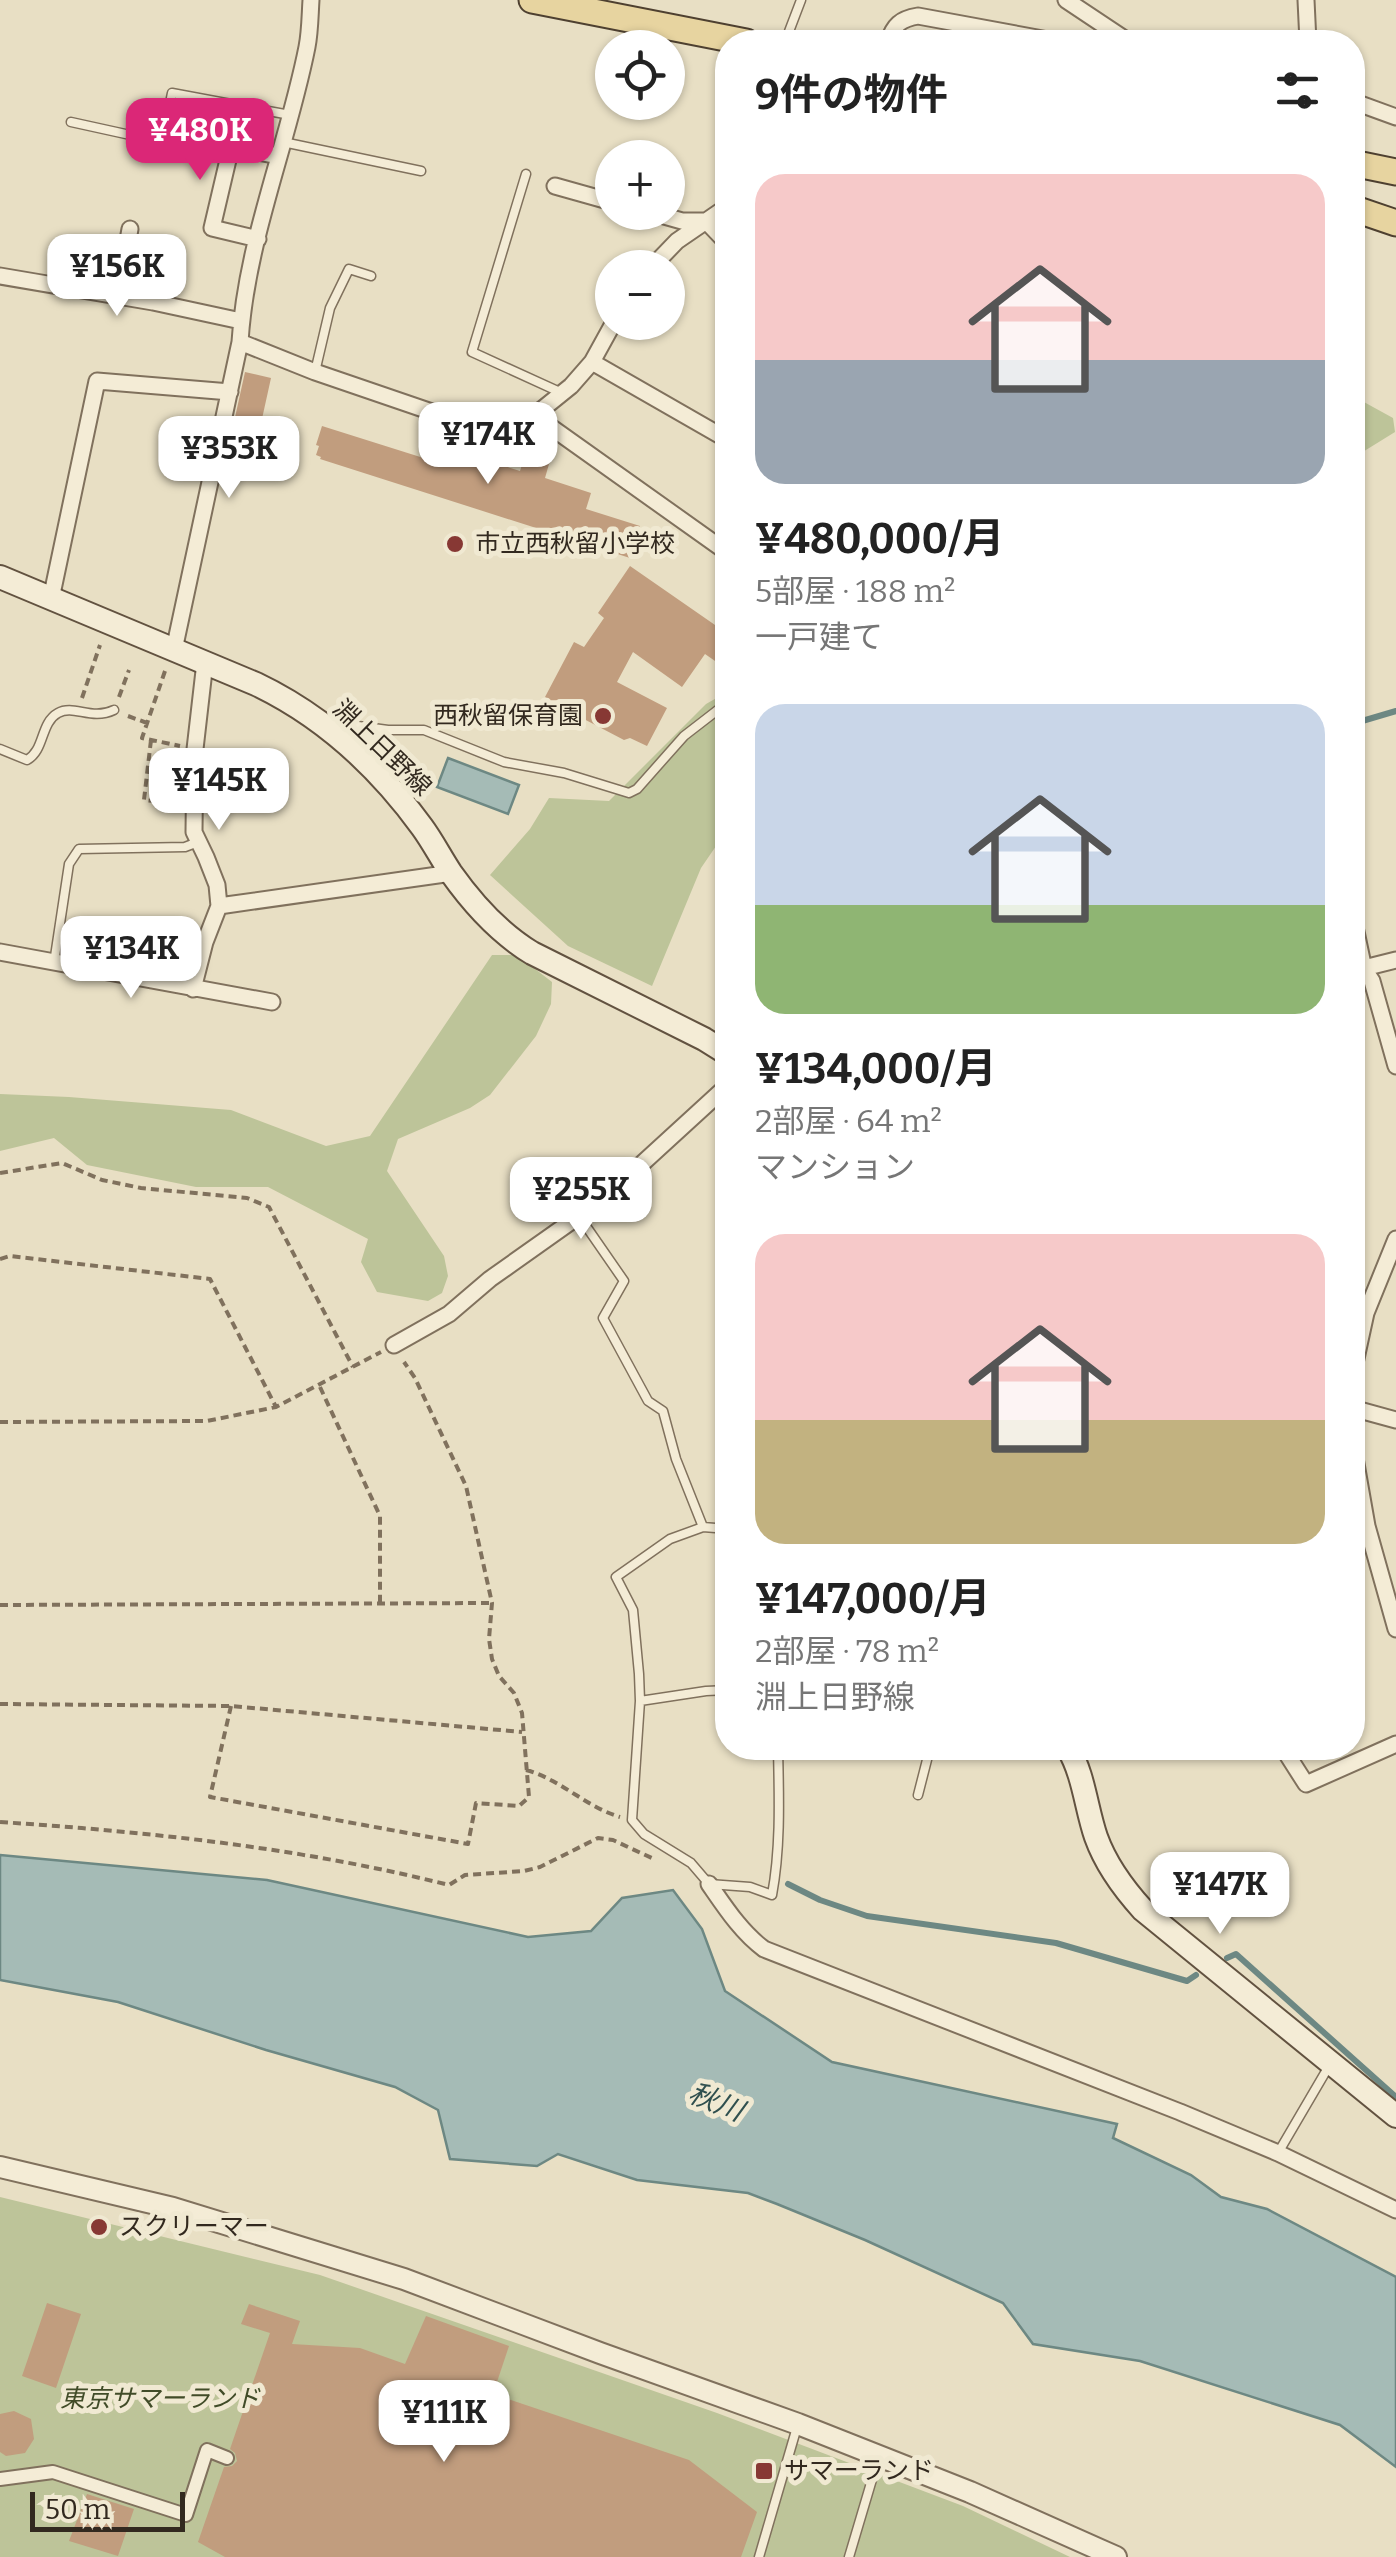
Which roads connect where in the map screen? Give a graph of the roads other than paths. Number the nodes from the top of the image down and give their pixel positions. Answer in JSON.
{"nodes":[{"id":1,"x":310,"y":0,"type":"edge"},
{"id":2,"x":532,"y":0,"type":"edge"},
{"id":3,"x":801,"y":0,"type":"edge"},
{"id":4,"x":1066,"y":0,"type":"edge"},
{"id":5,"x":1306,"y":0,"type":"edge"},
{"id":6,"x":627,"y":9,"type":"edge"},
{"id":7,"x":790,"y":30,"type":"edge"},
{"id":8,"x":893,"y":30,"type":"edge"},
{"id":9,"x":994,"y":30,"type":"edge"},
{"id":10,"x":1111,"y":30,"type":"edge"},
{"id":11,"x":1307,"y":30,"type":"edge"},
{"id":12,"x":715,"y":33,"type":"edge"},
{"id":13,"x":1365,"y":106,"type":"edge"},
{"id":14,"x":290,"y":115,"type":"junction"},
{"id":15,"x":1396,"y":117,"type":"edge"},
{"id":16,"x":71,"y":122,"type":"dead end"},
{"id":17,"x":281,"y":149,"type":"junction"},
{"id":18,"x":1365,"y":166,"type":"edge"},
{"id":19,"x":421,"y":171,"type":"dead end"},
{"id":20,"x":1396,"y":172,"type":"edge"},
{"id":21,"x":526,"y":174,"type":"dead end"},
{"id":22,"x":556,"y":186,"type":"dead end"},
{"id":23,"x":595,"y":197,"type":"edge"},
{"id":24,"x":1365,"y":212,"type":"edge"},
{"id":25,"x":715,"y":215,"type":"edge"},
{"id":26,"x":685,"y":221,"type":"edge"},
{"id":27,"x":706,"y":222,"type":"junction"},
{"id":28,"x":1396,"y":223,"type":"edge"},
{"id":29,"x":130,"y":229,"type":"dead end"},
{"id":30,"x":715,"y":231,"type":"edge"},
{"id":31,"x":258,"y":239,"type":"junction"},
{"id":32,"x":667,"y":250,"type":"edge"},
{"id":33,"x":0,"y":276,"type":"edge"},
{"id":34,"x":371,"y":276,"type":"dead end"},
{"id":35,"x":118,"y":296,"type":"junction"},
{"id":36,"x":242,"y":321,"type":"junction"},
{"id":37,"x":604,"y":340,"type":"edge"},
{"id":38,"x":240,"y":342,"type":"junction"},
{"id":39,"x":592,"y":362,"type":"junction"},
{"id":40,"x":315,"y":372,"type":"junction"},
{"id":41,"x":230,"y":392,"type":"junction"},
{"id":42,"x":562,"y":393,"type":"junction"},
{"id":43,"x":534,"y":416,"type":"junction"},
{"id":44,"x":715,"y":433,"type":"edge"},
{"id":45,"x":715,"y":544,"type":"edge"},
{"id":46,"x":0,"y":577,"type":"edge"},
{"id":47,"x":51,"y":599,"type":"junction"},
{"id":48,"x":170,"y":660,"type":"junction"},
{"id":49,"x":206,"y":662,"type":"junction"},
{"id":50,"x":114,"y":710,"type":"road end"},
{"id":51,"x":715,"y":712,"type":"edge"},
{"id":52,"x":334,"y":733,"type":"junction"},
{"id":53,"x":0,"y":749,"type":"edge"},
{"id":54,"x":198,"y":842,"type":"junction"},
{"id":55,"x":452,"y":874,"type":"junction"},
{"id":56,"x":218,"y":906,"type":"junction"},
{"id":57,"x":0,"y":952,"type":"edge"},
{"id":58,"x":1396,"y":960,"type":"edge"},
{"id":59,"x":54,"y":964,"type":"junction"},
{"id":60,"x":1365,"y":968,"type":"edge"},
{"id":61,"x":1365,"y":976,"type":"edge"},
{"id":62,"x":194,"y":989,"type":"junction"},
{"id":63,"x":272,"y":1002,"type":"dead end"},
{"id":64,"x":715,"y":1046,"type":"edge"},
{"id":65,"x":1396,"y":1066,"type":"edge"},
{"id":66,"x":715,"y":1097,"type":"edge"},
{"id":67,"x":579,"y":1216,"type":"junction"},
{"id":68,"x":1396,"y":1239,"type":"edge"},
{"id":69,"x":1365,"y":1318,"type":"edge"},
{"id":70,"x":394,"y":1345,"type":"road end"},
{"id":71,"x":1365,"y":1412,"type":"edge"},
{"id":72,"x":1396,"y":1420,"type":"edge"},
{"id":73,"x":1365,"y":1515,"type":"edge"},
{"id":74,"x":703,"y":1528,"type":"junction"},
{"id":75,"x":715,"y":1529,"type":"edge"},
{"id":76,"x":1396,"y":1628,"type":"edge"},
{"id":77,"x":715,"y":1690,"type":"edge"},
{"id":78,"x":640,"y":1700,"type":"junction"},
{"id":79,"x":1396,"y":1744,"type":"edge"},
{"id":80,"x":1365,"y":1758,"type":"edge"},
{"id":81,"x":778,"y":1760,"type":"edge"},
{"id":82,"x":927,"y":1760,"type":"edge"},
{"id":83,"x":1073,"y":1760,"type":"edge"},
{"id":84,"x":1291,"y":1760,"type":"edge"},
{"id":85,"x":1360,"y":1760,"type":"edge"},
{"id":86,"x":918,"y":1795,"type":"dead end"},
{"id":87,"x":709,"y":1884,"type":"junction"},
{"id":88,"x":1331,"y":2062,"type":"junction"},
{"id":89,"x":1396,"y":2116,"type":"edge"},
{"id":90,"x":1278,"y":2152,"type":"junction"},
{"id":91,"x":0,"y":2167,"type":"edge"},
{"id":92,"x":1396,"y":2210,"type":"edge"},
{"id":93,"x":798,"y":2424,"type":"junction"},
{"id":94,"x":878,"y":2456,"type":"junction"},
{"id":95,"x":227,"y":2458,"type":"dead end"},
{"id":96,"x":0,"y":2479,"type":"edge"},
{"id":97,"x":759,"y":2557,"type":"edge"},
{"id":98,"x":849,"y":2557,"type":"edge"},
{"id":99,"x":1116,"y":2557,"type":"edge"}],
"edges":[{"from":1,"to":14,"type":"street"},
{"from":2,"to":6,"type":"main road"},
{"from":3,"to":7,"type":"lane"},
{"from":4,"to":10,"type":"street"},
{"from":5,"to":11,"type":"street"},
{"from":6,"to":12,"type":"main road"},
{"from":8,"to":9,"type":"street"},
{"from":13,"to":15,"type":"street"},
{"from":14,"to":16,"type":"lane"},
{"from":14,"to":17,"type":"street"},
{"from":17,"to":19,"type":"lane"},
{"from":17,"to":31,"type":"street"},
{"from":17,"to":31,"type":"street"},
{"from":18,"to":20,"type":"main road"},
{"from":21,"to":42,"type":"lane"},
{"from":22,"to":23,"type":"street"},
{"from":24,"to":28,"type":"main road"},
{"from":25,"to":27,"type":"street"},
{"from":26,"to":27,"type":"street"},
{"from":27,"to":30,"type":"street"},
{"from":27,"to":32,"type":"street"},
{"from":29,"to":35,"type":"street"},
{"from":31,"to":36,"type":"street"},
{"from":33,"to":35,"type":"street"},
{"from":34,"to":40,"type":"lane"},
{"from":35,"to":36,"type":"street"},
{"from":36,"to":38,"type":"street"},
{"from":37,"to":39,"type":"street"},
{"from":38,"to":40,"type":"street"},
{"from":38,"to":41,"type":"street"},
{"from":39,"to":42,"type":"street"},
{"from":39,"to":44,"type":"street"},
{"from":40,"to":43,"type":"street"},
{"from":41,"to":47,"type":"street"},
{"from":41,"to":48,"type":"street"},
{"from":42,"to":43,"type":"street"},
{"from":43,"to":45,"type":"street"},
{"from":46,"to":47,"type":"main road","name":"淵上日野線"},
{"from":47,"to":48,"type":"main road","name":"淵上日野線"},
{"from":48,"to":49,"type":"main road","name":"淵上日野線"},
{"from":49,"to":52,"type":"main road","name":"淵上日野線"},
{"from":49,"to":54,"type":"street"},
{"from":50,"to":53,"type":"lane"},
{"from":51,"to":52,"type":"lane"},
{"from":52,"to":55,"type":"main road","name":"淵上日野線"},
{"from":54,"to":56,"type":"street"},
{"from":54,"to":59,"type":"lane"},
{"from":55,"to":56,"type":"street"},
{"from":55,"to":64,"type":"main road","name":"淵上日野線"},
{"from":56,"to":62,"type":"street"},
{"from":57,"to":59,"type":"street"},
{"from":58,"to":60,"type":"street"},
{"from":59,"to":62,"type":"street"},
{"from":61,"to":65,"type":"street"},
{"from":62,"to":63,"type":"street"},
{"from":66,"to":67,"type":"street"},
{"from":67,"to":70,"type":"street"},
{"from":67,"to":74,"type":"lane"},
{"from":68,"to":69,"type":"street"},
{"from":71,"to":72,"type":"street"},
{"from":73,"to":76,"type":"street"},
{"from":74,"to":75,"type":"lane"},
{"from":74,"to":78,"type":"lane"},
{"from":77,"to":78,"type":"lane"},
{"from":78,"to":87,"type":"lane"},
{"from":79,"to":80,"type":"street"},
{"from":81,"to":87,"type":"lane"},
{"from":82,"to":86,"type":"lane"},
{"from":83,"to":88,"type":"main road"},
{"from":84,"to":85,"type":"street"},
{"from":87,"to":90,"type":"street"},
{"from":88,"to":89,"type":"main road"},
{"from":88,"to":90,"type":"lane"},
{"from":90,"to":92,"type":"street"},
{"from":91,"to":93,"type":"street"},
{"from":93,"to":94,"type":"street"},
{"from":93,"to":97,"type":"lane"},
{"from":94,"to":98,"type":"lane"},
{"from":94,"to":99,"type":"street"},
{"from":95,"to":96,"type":"street"}]}
